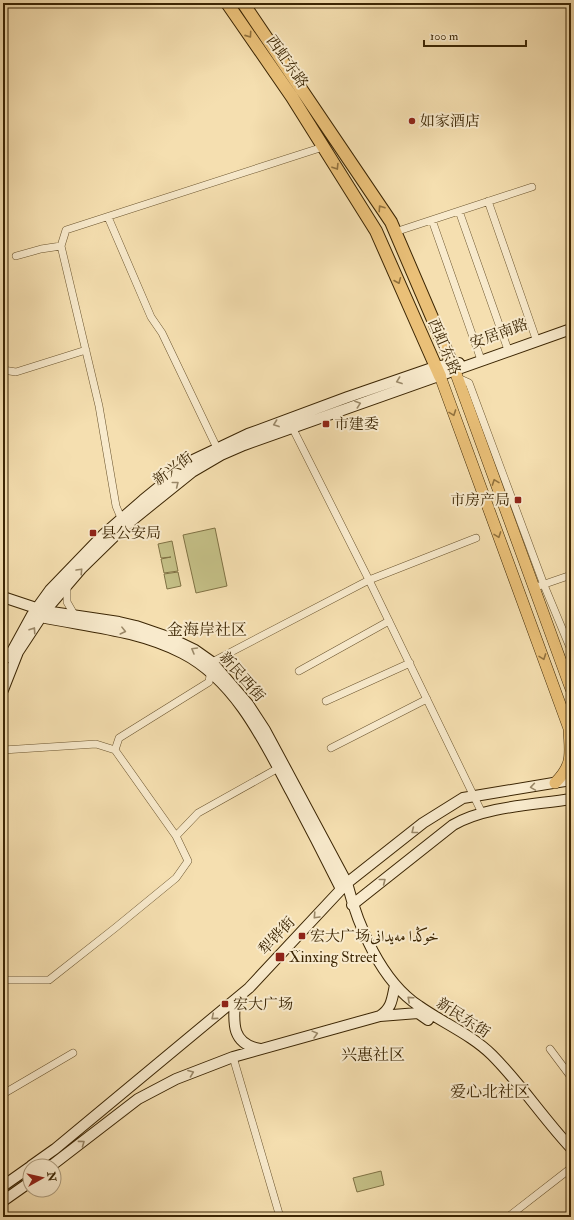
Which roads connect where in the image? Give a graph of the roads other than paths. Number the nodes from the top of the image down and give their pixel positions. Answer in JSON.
{"nodes":[{"id":1,"x":227,"y":3,"type":"edge"},
{"id":2,"x":243,"y":3,"type":"edge"},
{"id":3,"x":323,"y":147,"type":"junction"},
{"id":4,"x":532,"y":187,"type":"dead end"},
{"id":5,"x":488,"y":201,"type":"junction"},
{"id":6,"x":459,"y":211,"type":"junction"},
{"id":7,"x":108,"y":216,"type":"junction"},
{"id":8,"x":432,"y":220,"type":"junction"},
{"id":9,"x":395,"y":232,"type":"junction"},
{"id":10,"x":61,"y":246,"type":"junction"},
{"id":11,"x":16,"y":256,"type":"dead end"},
{"id":12,"x":571,"y":323,"type":"edge"},
{"id":13,"x":571,"y":329,"type":"edge"},
{"id":14,"x":536,"y":336,"type":"junction"},
{"id":15,"x":507,"y":347,"type":"junction"},
{"id":16,"x":86,"y":350,"type":"junction"},
{"id":17,"x":480,"y":357,"type":"junction"},
{"id":18,"x":3,"y":370,"type":"edge"},
{"id":19,"x":455,"y":371,"type":"junction"},
{"id":20,"x":438,"y":372,"type":"junction"},
{"id":21,"x":292,"y":427,"type":"junction"},
{"id":22,"x":217,"y":448,"type":"junction"},
{"id":23,"x":121,"y":518,"type":"junction"},
{"id":24,"x":476,"y":538,"type":"dead end"},
{"id":25,"x":571,"y":575,"type":"edge"},
{"id":26,"x":369,"y":580,"type":"junction"},
{"id":27,"x":67,"y":585,"type":"junction"},
{"id":28,"x":538,"y":586,"type":"junction"},
{"id":29,"x":3,"y":597,"type":"edge"},
{"id":30,"x":3,"y":605,"type":"edge"},
{"id":31,"x":39,"y":613,"type":"junction"},
{"id":32,"x":75,"y":616,"type":"junction"},
{"id":33,"x":389,"y":621,"type":"junction"},
{"id":34,"x":571,"y":650,"type":"edge"},
{"id":35,"x":212,"y":662,"type":"junction"},
{"id":36,"x":410,"y":663,"type":"junction"},
{"id":37,"x":298,"y":671,"type":"dead end"},
{"id":38,"x":3,"y":672,"type":"edge"},
{"id":39,"x":210,"y":673,"type":"junction"},
{"id":40,"x":571,"y":689,"type":"edge"},
{"id":41,"x":3,"y":690,"type":"edge"},
{"id":42,"x":427,"y":699,"type":"junction"},
{"id":43,"x":326,"y":701,"type":"dead end"},
{"id":44,"x":570,"y":732,"type":"edge"},
{"id":45,"x":331,"y":748,"type":"dead end"},
{"id":46,"x":3,"y":750,"type":"edge"},
{"id":47,"x":115,"y":750,"type":"junction"},
{"id":48,"x":281,"y":766,"type":"junction"},
{"id":49,"x":571,"y":780,"type":"edge"},
{"id":50,"x":555,"y":783,"type":"junction"},
{"id":51,"x":474,"y":796,"type":"junction"},
{"id":52,"x":571,"y":799,"type":"edge"},
{"id":53,"x":482,"y":813,"type":"junction"},
{"id":54,"x":176,"y":836,"type":"junction"},
{"id":55,"x":344,"y":886,"type":"junction"},
{"id":56,"x":352,"y":905,"type":"junction"},
{"id":57,"x":3,"y":980,"type":"edge"},
{"id":58,"x":395,"y":985,"type":"junction"},
{"id":59,"x":235,"y":1000,"type":"junction"},
{"id":60,"x":380,"y":1016,"type":"junction"},
{"id":61,"x":260,"y":1049,"type":"junction"},
{"id":62,"x":550,"y":1049,"type":"dead end"},
{"id":63,"x":73,"y":1053,"type":"dead end"},
{"id":64,"x":233,"y":1057,"type":"junction"},
{"id":65,"x":571,"y":1077,"type":"edge"},
{"id":66,"x":3,"y":1094,"type":"edge"},
{"id":67,"x":571,"y":1148,"type":"edge"},
{"id":68,"x":571,"y":1155,"type":"edge"},
{"id":69,"x":42,"y":1158,"type":"edge"},
{"id":70,"x":61,"y":1158,"type":"edge"},
{"id":71,"x":571,"y":1168,"type":"edge"},
{"id":72,"x":22,"y":1172,"type":"edge"},
{"id":73,"x":3,"y":1186,"type":"edge"},
{"id":74,"x":22,"y":1188,"type":"edge"},
{"id":75,"x":3,"y":1202,"type":"edge"},
{"id":76,"x":280,"y":1217,"type":"edge"},
{"id":77,"x":508,"y":1217,"type":"edge"}],
"edges":[{"from":1,"to":3,"type":"highway","name":"西虹东路","one_way":true},
{"from":9,"to":2,"type":"highway","name":"西虹东路","one_way":true},
{"from":3,"to":7,"type":"street"},
{"from":3,"to":20,"type":"highway","name":"西虹东路","one_way":true},
{"from":4,"to":5,"type":"street"},
{"from":5,"to":6,"type":"street"},
{"from":5,"to":14,"type":"street"},
{"from":6,"to":8,"type":"street"},
{"from":6,"to":15,"type":"street"},
{"from":7,"to":10,"type":"street"},
{"from":7,"to":22,"type":"street"},
{"from":8,"to":9,"type":"street"},
{"from":8,"to":17,"type":"street"},
{"from":9,"to":19,"type":"highway","name":"西虹东路"},
{"from":10,"to":11,"type":"street"},
{"from":10,"to":16,"type":"street"},
{"from":12,"to":14,"type":"main road","name":"安居南路"},
{"from":13,"to":19,"type":"main road","name":"安居南路"},
{"from":14,"to":15,"type":"main road","name":"安居南路"},
{"from":15,"to":17,"type":"main road","name":"安居南路"},
{"from":16,"to":18,"type":"street"},
{"from":16,"to":23,"type":"street"},
{"from":17,"to":19,"type":"main road","name":"安居南路"},
{"from":19,"to":20,"type":"main road","name":"安居南路"},
{"from":19,"to":28,"type":"main road","name":"西虹东路"},
{"from":21,"to":20,"type":"main road","name":"新兴街","one_way":true},
{"from":20,"to":22,"type":"main road","name":"新兴街","one_way":true},
{"from":20,"to":44,"type":"main road","name":"西虹东路","one_way":true},
{"from":21,"to":26,"type":"street"},
{"from":27,"to":21,"type":"main road","name":"新兴街","one_way":true},
{"from":22,"to":23,"type":"main road","name":"新兴街"},
{"from":23,"to":31,"type":"main road","name":"新兴街"},
{"from":24,"to":26,"type":"street"},
{"from":25,"to":28,"type":"street"},
{"from":26,"to":33,"type":"street"},
{"from":26,"to":35,"type":"street"},
{"from":27,"to":31,"type":"main road","name":"新兴街"},
{"from":27,"to":32,"type":"street"},
{"from":28,"to":34,"type":"street"},
{"from":28,"to":40,"type":"main road","name":"西虹东路"},
{"from":29,"to":31,"type":"main road","name":"新民西街"},
{"from":30,"to":31,"type":"main road","name":"新民西街"},
{"from":31,"to":32,"type":"main road","name":"新民西街"},
{"from":31,"to":38,"type":"main road","name":"新兴街"},
{"from":31,"to":39,"type":"main road","name":"新民西街","one_way":true},
{"from":41,"to":31,"type":"main road","name":"新兴街","one_way":true},
{"from":35,"to":32,"type":"main road","name":"新民西街","one_way":true},
{"from":33,"to":36,"type":"street"},
{"from":33,"to":37,"type":"street"},
{"from":35,"to":39,"type":"street"},
{"from":35,"to":48,"type":"main road","name":"新民西街"},
{"from":36,"to":42,"type":"street"},
{"from":36,"to":43,"type":"street"},
{"from":39,"to":47,"type":"street"},
{"from":39,"to":48,"type":"main road","name":"新民西街"},
{"from":42,"to":45,"type":"street"},
{"from":42,"to":51,"type":"street"},
{"from":44,"to":50,"type":"main road","name":"西虹东路"},
{"from":46,"to":47,"type":"street"},
{"from":47,"to":54,"type":"street"},
{"from":48,"to":54,"type":"street"},
{"from":48,"to":55,"type":"main road","name":"新民西街"},
{"from":49,"to":50,"type":"main road","name":"犁铧街"},
{"from":50,"to":51,"type":"main road","name":"犁铧街","one_way":true},
{"from":51,"to":53,"type":"street"},
{"from":51,"to":55,"type":"main road","name":"犁铧街","one_way":true},
{"from":52,"to":53,"type":"main road"},
{"from":56,"to":53,"type":"main road","one_way":true},
{"from":54,"to":57,"type":"street"},
{"from":55,"to":56,"type":"main road","name":"新民西街"},
{"from":55,"to":59,"type":"main road","name":"犁铧街","one_way":true},
{"from":56,"to":58,"type":"main road","name":"新民东街"},
{"from":58,"to":60,"type":"main road"},
{"from":67,"to":58,"type":"main road","name":"新民东街","one_way":true},
{"from":59,"to":61,"type":"main road"},
{"from":59,"to":69,"type":"main road","name":"犁铧街","one_way":true},
{"from":61,"to":60,"type":"main road","one_way":true},
{"from":60,"to":68,"type":"main road","name":"新民东街"},
{"from":61,"to":64,"type":"main road"},
{"from":62,"to":65,"type":"street"},
{"from":63,"to":66,"type":"street"},
{"from":70,"to":64,"type":"main road","one_way":true},
{"from":64,"to":76,"type":"street"},
{"from":71,"to":77,"type":"street"},
{"from":72,"to":73,"type":"main road","name":"犁铧街"},
{"from":74,"to":75,"type":"main road"}]}
